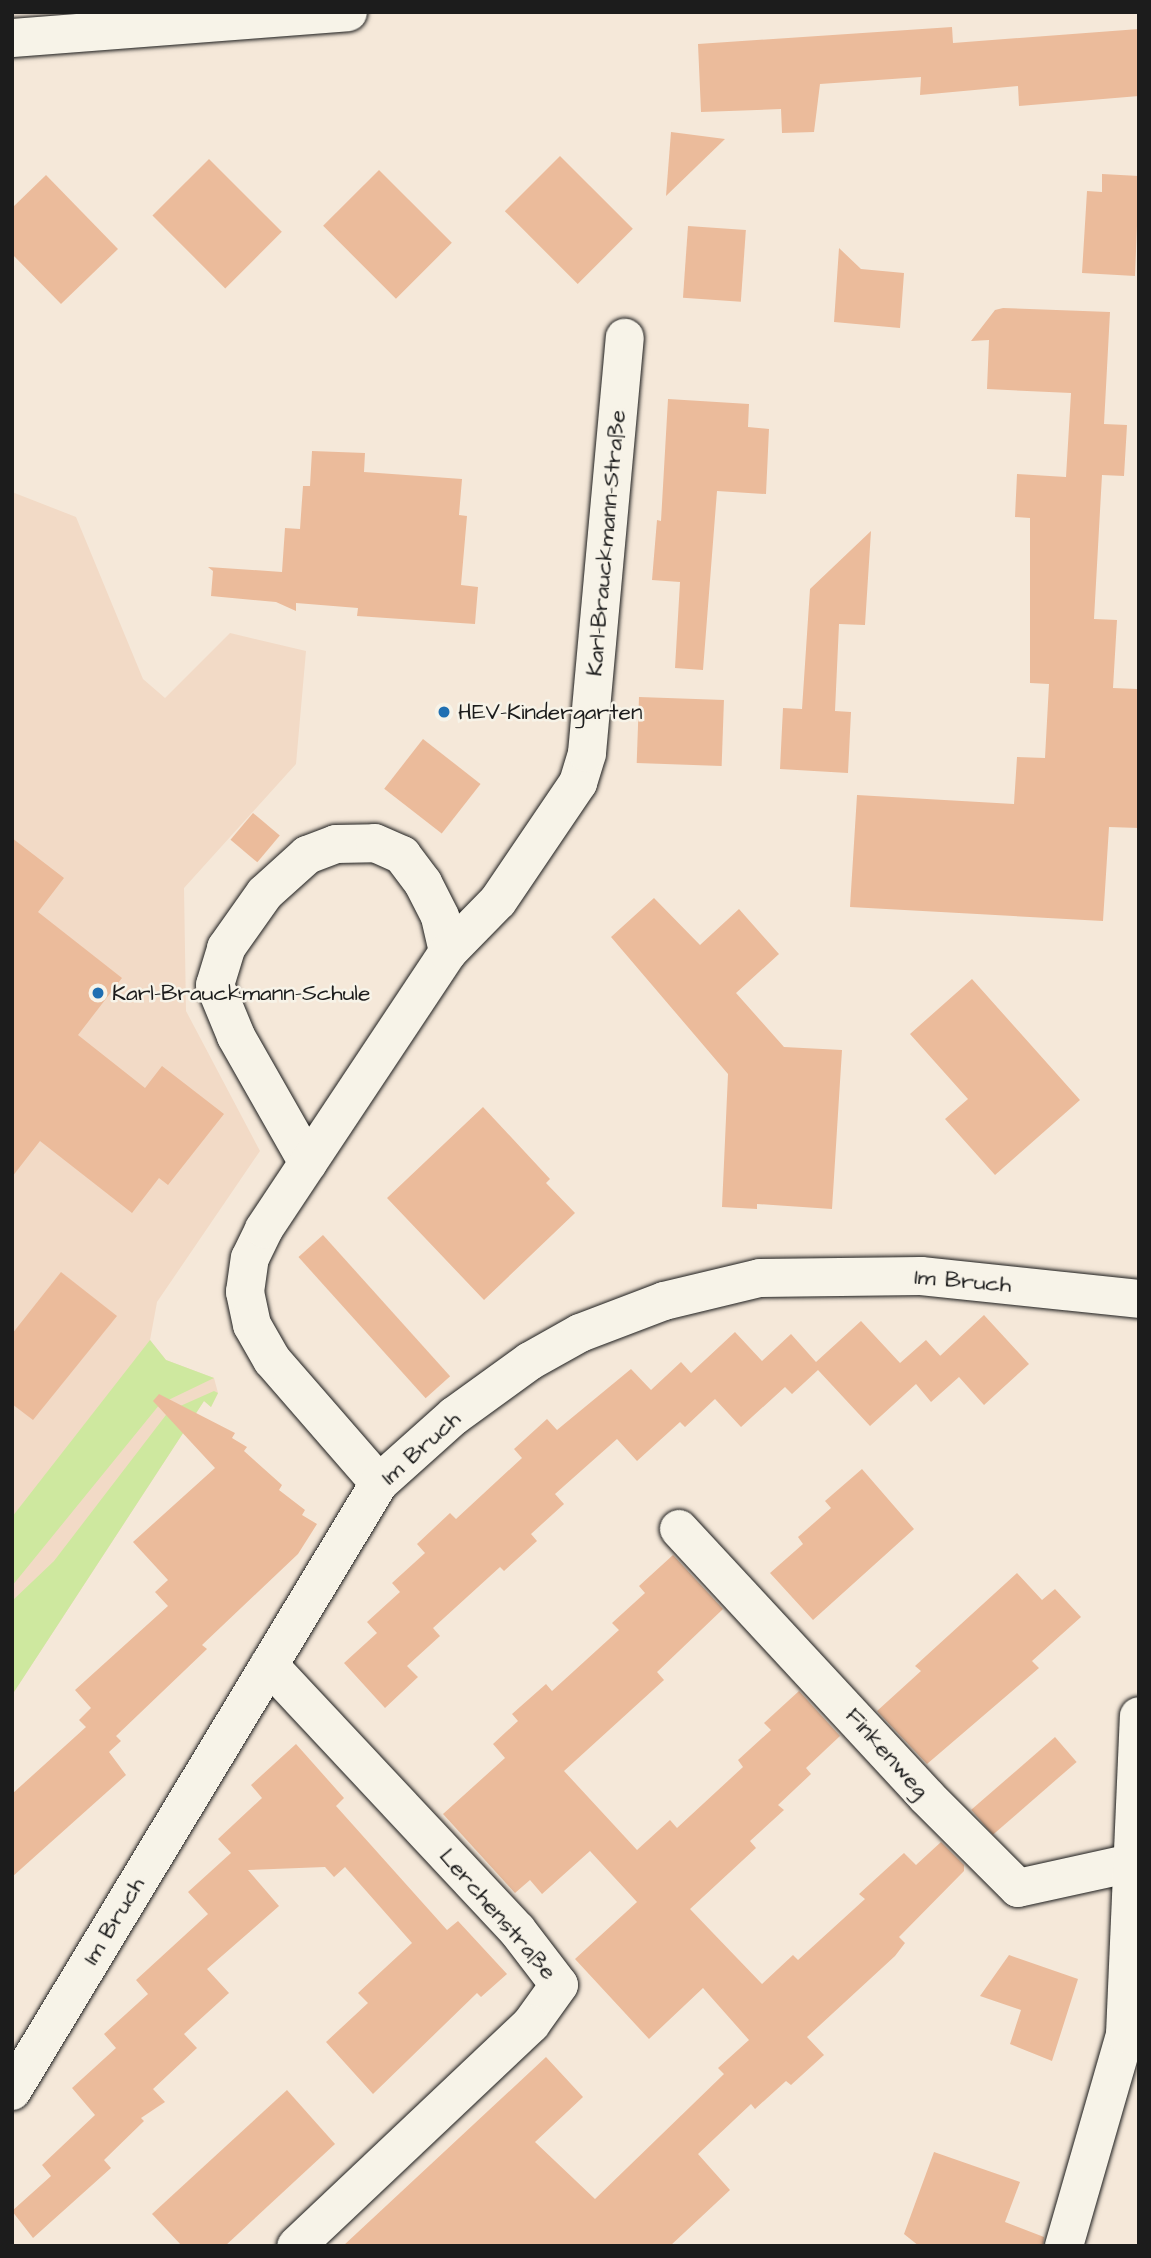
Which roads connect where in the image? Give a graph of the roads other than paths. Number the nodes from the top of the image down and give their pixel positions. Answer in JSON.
{"nodes":[{"id":1,"x":348,"y":12,"type":"edge"},
{"id":2,"x":12,"y":38,"type":"edge"},
{"id":3,"x":625,"y":338,"type":"dead end"},
{"id":4,"x":448,"y":952,"type":"junction"},
{"id":5,"x":308,"y":1163,"type":"junction"},
{"id":6,"x":1139,"y":1299,"type":"edge"},
{"id":7,"x":379,"y":1483,"type":"junction"},
{"id":8,"x":679,"y":1529,"type":"dead end"},
{"id":9,"x":269,"y":1665,"type":"junction"},
{"id":10,"x":1139,"y":1716,"type":"edge"},
{"id":11,"x":1132,"y":1863,"type":"junction"},
{"id":12,"x":1132,"y":2035,"type":"edge"},
{"id":13,"x":12,"y":2091,"type":"edge"},
{"id":14,"x":296,"y":2246,"type":"edge"},
{"id":15,"x":1064,"y":2246,"type":"edge"}],
"edges":[{"from":1,"to":2,"type":"street"},
{"from":3,"to":4,"type":"street","name":"Karl-Brauckmann-Straße"},
{"from":4,"to":5,"type":"street","name":"Karl-Brauckmann-Straße"},
{"from":4,"to":5,"type":"street"},
{"from":5,"to":7,"type":"street","name":"Karl-Brauckmann-Straße"},
{"from":6,"to":7,"type":"street","name":"Im Bruch"},
{"from":7,"to":9,"type":"street","name":"Im Bruch"},
{"from":8,"to":11,"type":"street","name":"Finkenweg"},
{"from":9,"to":13,"type":"street","name":"Im Bruch"},
{"from":9,"to":14,"type":"street","name":"Lerchenstraße"},
{"from":10,"to":11,"type":"street"},
{"from":11,"to":12,"type":"street"},
{"from":12,"to":15,"type":"street"}]}
